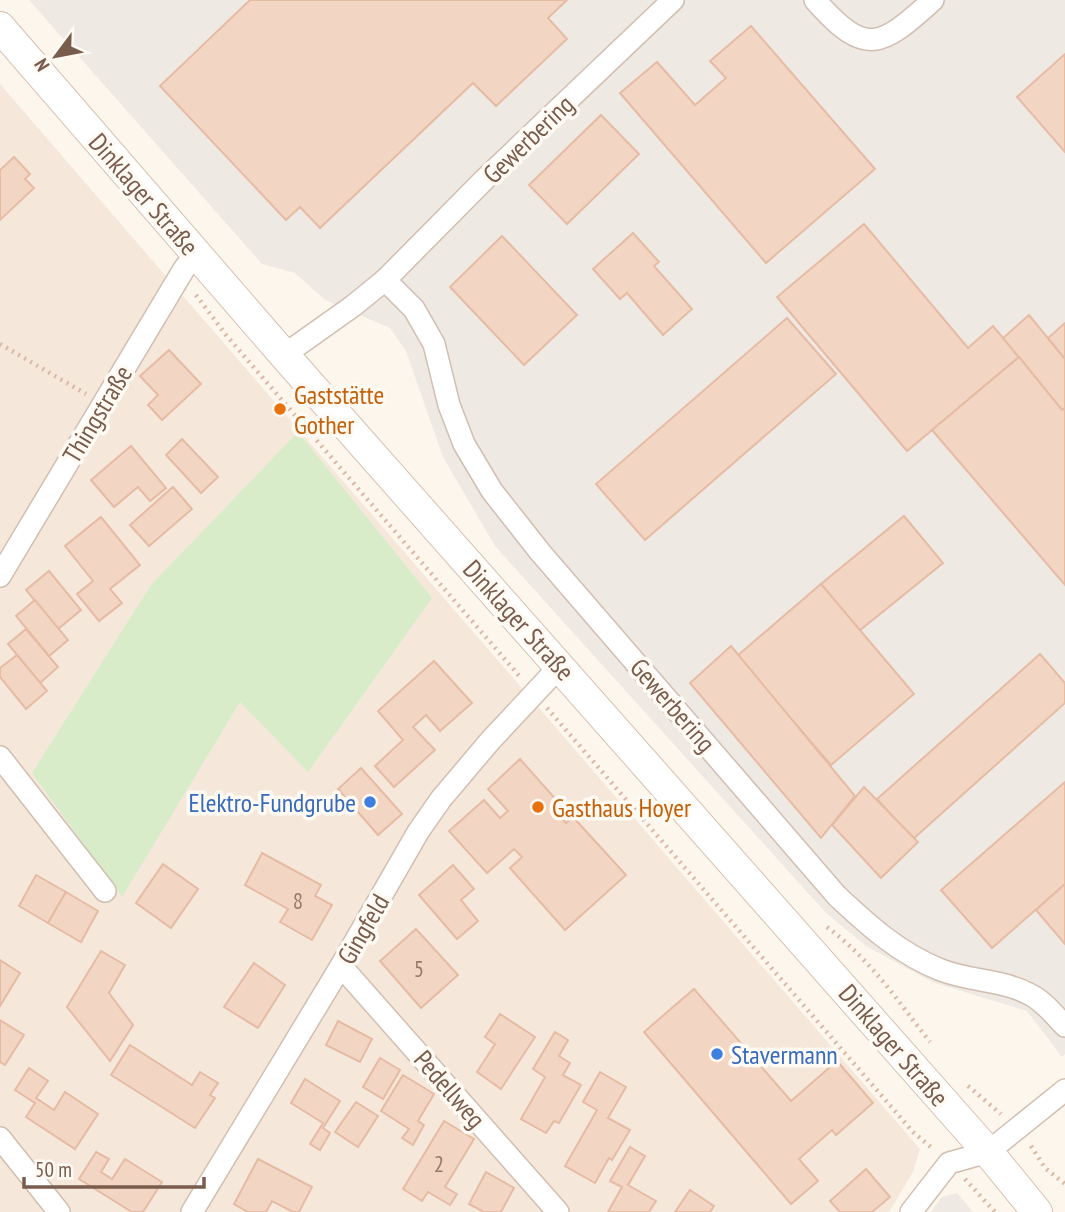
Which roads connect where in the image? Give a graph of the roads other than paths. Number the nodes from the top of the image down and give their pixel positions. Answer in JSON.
{"nodes":[{"id":1,"x":673,"y":0,"type":"edge"},
{"id":2,"x":815,"y":0,"type":"edge"},
{"id":3,"x":933,"y":0,"type":"edge"},
{"id":4,"x":0,"y":27,"type":"edge"},
{"id":5,"x":190,"y":261,"type":"junction"},
{"id":6,"x":385,"y":280,"type":"junction"},
{"id":7,"x":284,"y":355,"type":"junction"},
{"id":8,"x":0,"y":576,"type":"edge"},
{"id":9,"x":560,"y":666,"type":"junction"},
{"id":10,"x":0,"y":757,"type":"edge"},
{"id":11,"x":105,"y":891,"type":"dead end"},
{"id":12,"x":341,"y":967,"type":"junction"},
{"id":13,"x":1065,"y":1026,"type":"edge"},
{"id":14,"x":1065,"y":1090,"type":"edge"},
{"id":15,"x":0,"y":1138,"type":"edge"},
{"id":16,"x":988,"y":1153,"type":"junction"},
{"id":17,"x":58,"y":1212,"type":"edge"},
{"id":18,"x":192,"y":1212,"type":"edge"},
{"id":19,"x":558,"y":1212,"type":"edge"},
{"id":20,"x":911,"y":1212,"type":"edge"},
{"id":21,"x":1037,"y":1212,"type":"edge"}],
"edges":[{"from":1,"to":6,"type":"street","name":"Gewerbering"},
{"from":2,"to":3,"type":"street"},
{"from":4,"to":5,"type":"main road","name":"Dinklager Straße"},
{"from":5,"to":7,"type":"main road","name":"Dinklager Straße"},
{"from":5,"to":8,"type":"street","name":"Thingstraße"},
{"from":6,"to":7,"type":"street","name":"Gewerbering"},
{"from":6,"to":13,"type":"street","name":"Gewerbering"},
{"from":7,"to":9,"type":"main road","name":"Dinklager Straße"},
{"from":9,"to":12,"type":"street","name":"Gingfeld"},
{"from":9,"to":16,"type":"main road","name":"Dinklager Straße"},
{"from":10,"to":11,"type":"street"},
{"from":12,"to":18,"type":"street","name":"Gingfeld"},
{"from":12,"to":19,"type":"street","name":"Pedellweg"},
{"from":14,"to":16,"type":"street"},
{"from":15,"to":17,"type":"street"},
{"from":16,"to":20,"type":"street"},
{"from":16,"to":21,"type":"main road","name":"Dinklager Straße"}]}
